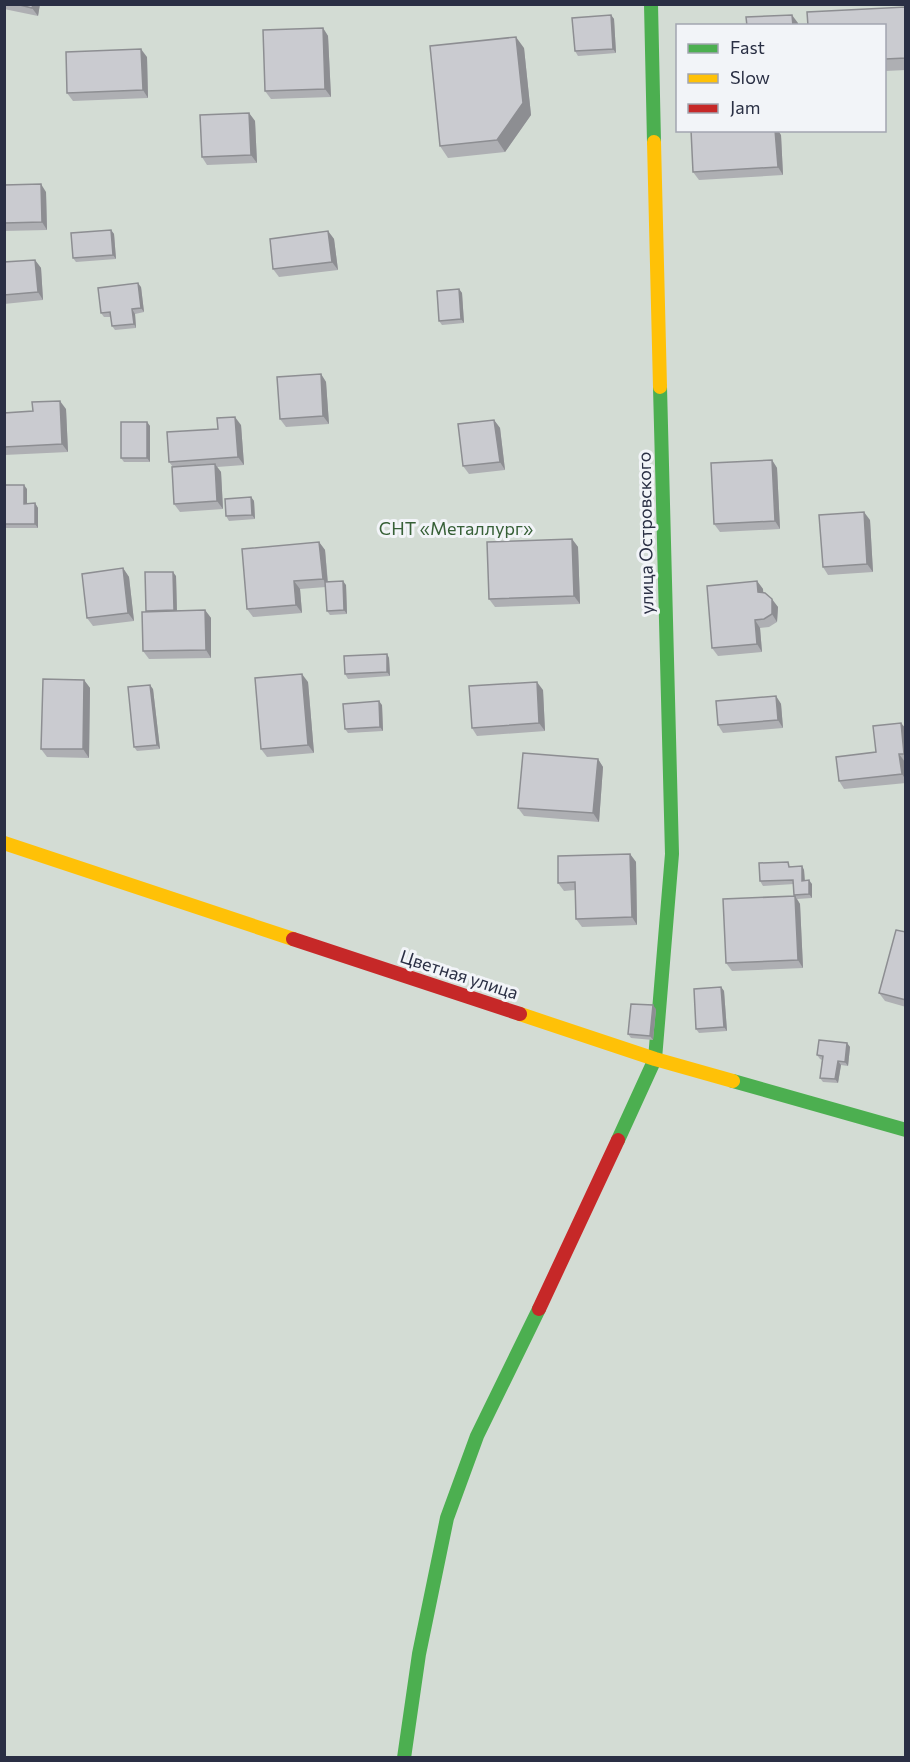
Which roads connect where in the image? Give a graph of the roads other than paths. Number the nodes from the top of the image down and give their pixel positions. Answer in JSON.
{"nodes":[{"id":1,"x":651,"y":4,"type":"edge"},
{"id":2,"x":4,"y":843,"type":"edge"},
{"id":3,"x":655,"y":1059,"type":"junction"},
{"id":4,"x":906,"y":1130,"type":"edge"},
{"id":5,"x":404,"y":1758,"type":"edge"}],
"edges":[{"from":1,"to":3,"type":"street","name":"улица Островского"},
{"from":2,"to":3,"type":"street","name":"Цветная улица"},
{"from":3,"to":4,"type":"street","name":"Цветная улица"},
{"from":3,"to":5,"type":"street","name":"улица Островского"}]}
